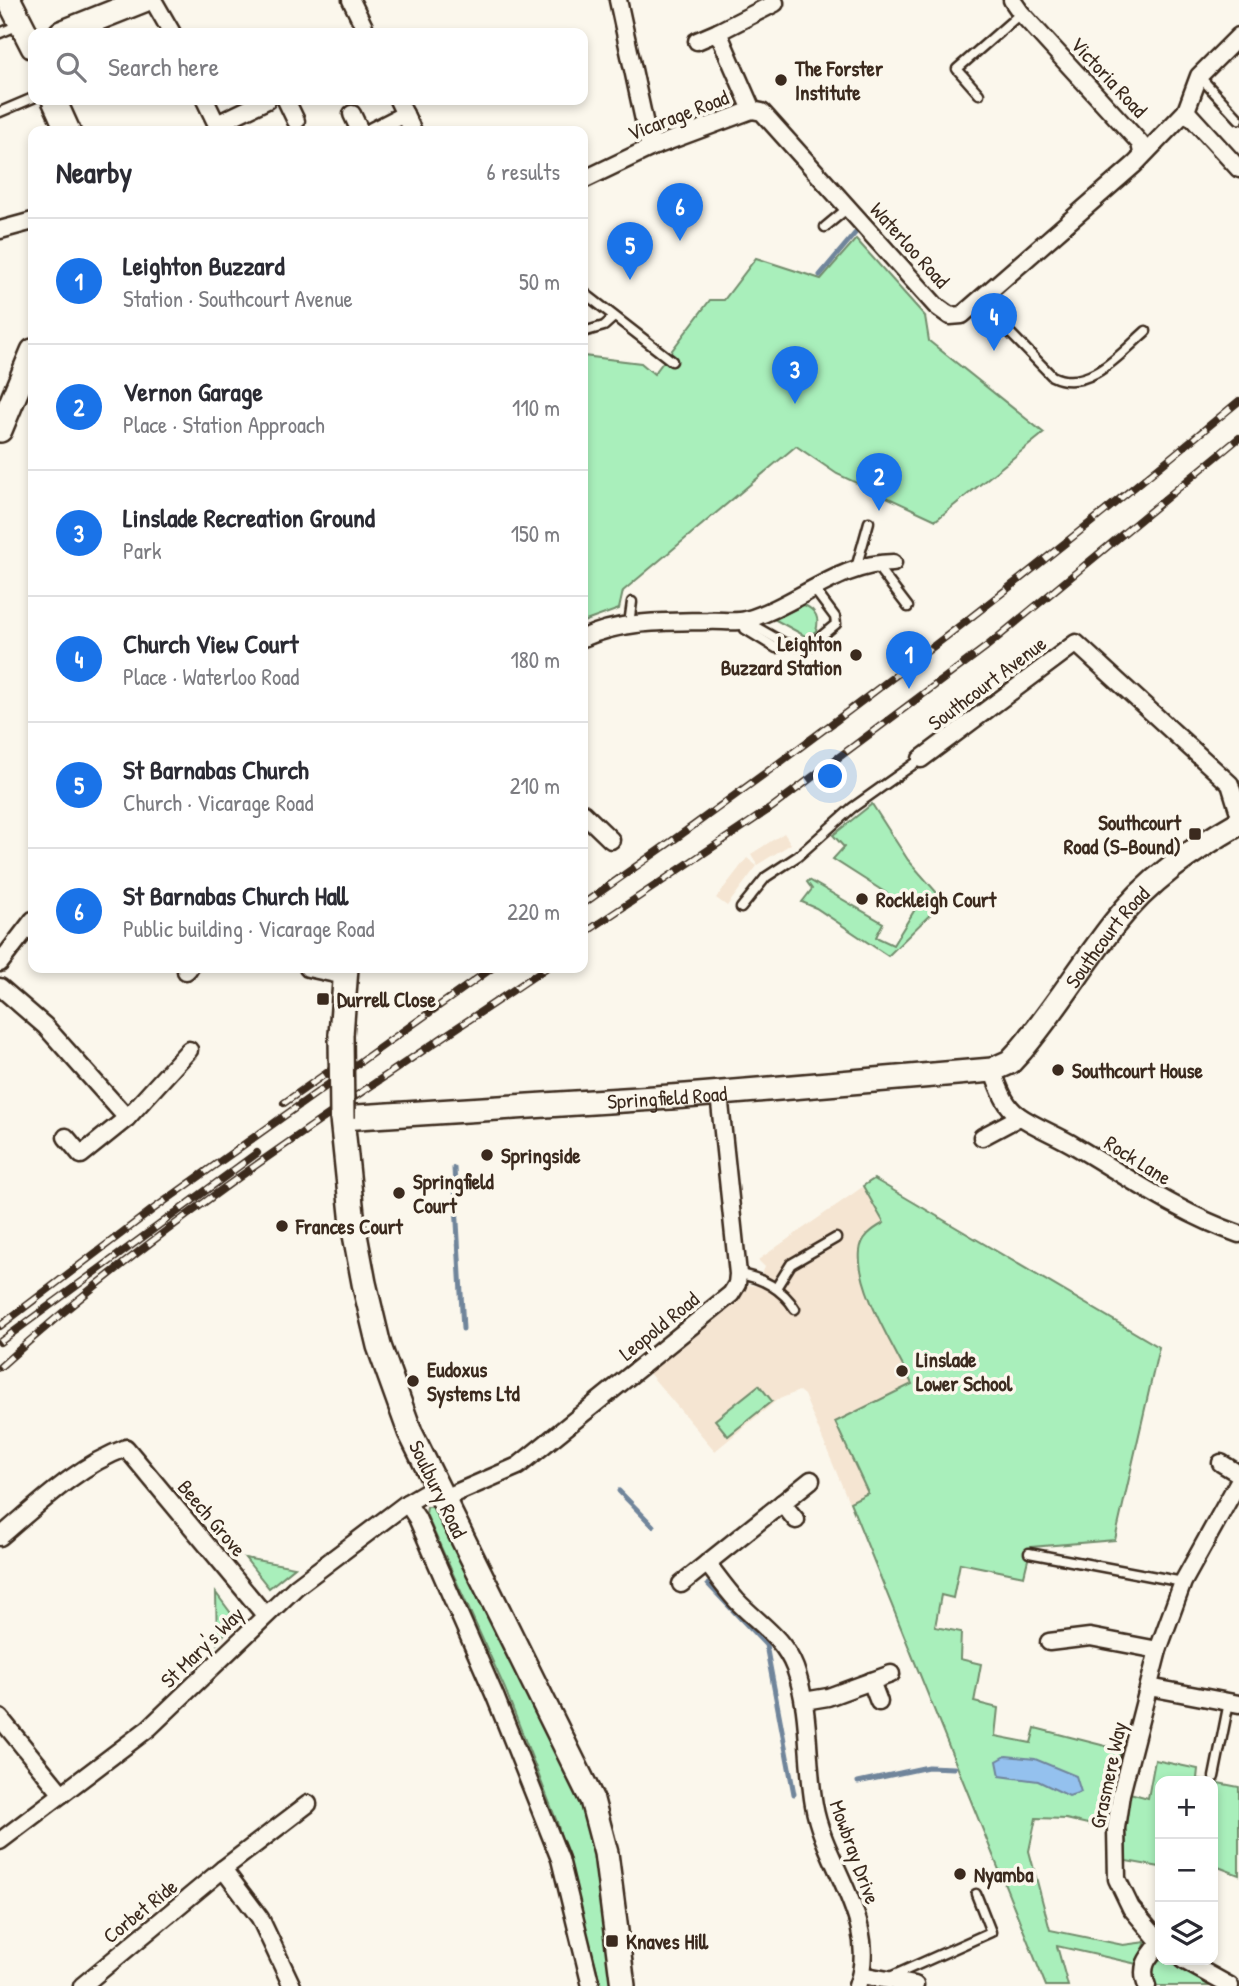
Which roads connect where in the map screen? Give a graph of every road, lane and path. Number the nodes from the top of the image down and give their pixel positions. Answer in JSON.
{"nodes":[{"id":1,"x":144,"y":0,"type":"edge"},
{"id":2,"x":153,"y":0,"type":"edge"},
{"id":3,"x":351,"y":0,"type":"edge"},
{"id":4,"x":618,"y":0,"type":"edge"},
{"id":5,"x":775,"y":3,"type":"dead end"},
{"id":6,"x":1016,"y":6,"type":"edge"},
{"id":7,"x":24,"y":28,"type":"edge"},
{"id":8,"x":74,"y":28,"type":"edge"},
{"id":9,"x":168,"y":28,"type":"edge"},
{"id":10,"x":365,"y":28,"type":"edge"},
{"id":11,"x":718,"y":32,"type":"junction"},
{"id":12,"x":0,"y":33,"type":"edge"},
{"id":13,"x":1239,"y":36,"type":"edge"},
{"id":14,"x":697,"y":41,"type":"dead end"},
{"id":15,"x":1199,"y":76,"type":"junction"},
{"id":16,"x":979,"y":94,"type":"dead end"},
{"id":17,"x":28,"y":100,"type":"edge"},
{"id":18,"x":52,"y":105,"type":"edge"},
{"id":19,"x":55,"y":105,"type":"edge"},
{"id":20,"x":208,"y":105,"type":"edge"},
{"id":21,"x":258,"y":105,"type":"edge"},
{"id":22,"x":288,"y":105,"type":"edge"},
{"id":23,"x":402,"y":107,"type":"edge"},
{"id":24,"x":752,"y":110,"type":"junction"},
{"id":25,"x":1186,"y":110,"type":"junction"},
{"id":26,"x":0,"y":112,"type":"edge"},
{"id":27,"x":352,"y":114,"type":"dead end"},
{"id":28,"x":1239,"y":119,"type":"edge"},
{"id":29,"x":296,"y":121,"type":"dead end"},
{"id":30,"x":55,"y":126,"type":"edge"},
{"id":31,"x":65,"y":126,"type":"edge"},
{"id":32,"x":218,"y":126,"type":"edge"},
{"id":33,"x":221,"y":126,"type":"edge"},
{"id":34,"x":358,"y":126,"type":"edge"},
{"id":35,"x":378,"y":126,"type":"edge"},
{"id":36,"x":411,"y":126,"type":"edge"},
{"id":37,"x":650,"y":148,"type":"junction"},
{"id":38,"x":1142,"y":153,"type":"junction"},
{"id":39,"x":1239,"y":169,"type":"edge"},
{"id":40,"x":588,"y":178,"type":"edge"},
{"id":41,"x":849,"y":207,"type":"junction"},
{"id":42,"x":28,"y":222,"type":"edge"},
{"id":43,"x":825,"y":227,"type":"dead end"},
{"id":44,"x":0,"y":230,"type":"edge"},
{"id":45,"x":588,"y":296,"type":"edge"},
{"id":46,"x":979,"y":301,"type":"junction"},
{"id":47,"x":614,"y":317,"type":"junction"},
{"id":48,"x":588,"y":331,"type":"edge"},
{"id":49,"x":1146,"y":331,"type":"dead end"},
{"id":50,"x":672,"y":361,"type":"dead end"},
{"id":51,"x":28,"y":363,"type":"edge"},
{"id":52,"x":0,"y":430,"type":"edge"},
{"id":53,"x":869,"y":522,"type":"dead end"},
{"id":54,"x":874,"y":563,"type":"junction"},
{"id":55,"x":894,"y":563,"type":"dead end"},
{"id":56,"x":856,"y":568,"type":"junction"},
{"id":57,"x":814,"y":589,"type":"junction"},
{"id":58,"x":632,"y":602,"type":"dead end"},
{"id":59,"x":908,"y":607,"type":"dead end"},
{"id":60,"x":744,"y":620,"type":"junction"},
{"id":61,"x":629,"y":624,"type":"junction"},
{"id":62,"x":588,"y":636,"type":"edge"},
{"id":63,"x":921,"y":759,"type":"joint"},
{"id":64,"x":1239,"y":813,"type":"edge"},
{"id":65,"x":588,"y":818,"type":"edge"},
{"id":66,"x":1239,"y":822,"type":"edge"},
{"id":67,"x":611,"y":841,"type":"dead end"},
{"id":68,"x":741,"y":908,"type":"dead end"},
{"id":69,"x":28,"y":927,"type":"edge"},
{"id":70,"x":0,"y":963,"type":"edge"},
{"id":71,"x":346,"y":973,"type":"edge"},
{"id":72,"x":0,"y":987,"type":"edge"},
{"id":73,"x":189,"y":1049,"type":"dead end"},
{"id":74,"x":992,"y":1070,"type":"junction"},
{"id":75,"x":719,"y":1094,"type":"junction"},
{"id":76,"x":1018,"y":1115,"type":"junction"},
{"id":77,"x":127,"y":1118,"type":"junction"},
{"id":78,"x":342,"y":1123,"type":"junction"},
{"id":79,"x":66,"y":1137,"type":"dead end"},
{"id":80,"x":982,"y":1137,"type":"dead end"},
{"id":81,"x":1239,"y":1234,"type":"edge"},
{"id":82,"x":836,"y":1238,"type":"dead end"},
{"id":83,"x":738,"y":1274,"type":"junction"},
{"id":84,"x":776,"y":1288,"type":"junction"},
{"id":85,"x":795,"y":1309,"type":"dead end"},
{"id":86,"x":1221,"y":1462,"type":"dead end"},
{"id":87,"x":1239,"y":1474,"type":"edge"},
{"id":88,"x":811,"y":1480,"type":"dead end"},
{"id":89,"x":1239,"y":1481,"type":"edge"},
{"id":90,"x":439,"y":1492,"type":"junction"},
{"id":91,"x":407,"y":1503,"type":"junction"},
{"id":92,"x":782,"y":1503,"type":"junction"},
{"id":93,"x":796,"y":1520,"type":"dead end"},
{"id":94,"x":0,"y":1537,"type":"edge"},
{"id":95,"x":1029,"y":1553,"type":"dead end"},
{"id":96,"x":707,"y":1563,"type":"junction"},
{"id":97,"x":1183,"y":1582,"type":"junction"},
{"id":98,"x":681,"y":1584,"type":"dead end"},
{"id":99,"x":265,"y":1615,"type":"junction"},
{"id":100,"x":1049,"y":1642,"type":"dead end"},
{"id":101,"x":1158,"y":1650,"type":"junction"},
{"id":102,"x":891,"y":1674,"type":"dead end"},
{"id":103,"x":871,"y":1681,"type":"junction"},
{"id":104,"x":1149,"y":1687,"type":"junction"},
{"id":105,"x":804,"y":1701,"type":"junction"},
{"id":106,"x":879,"y":1702,"type":"dead end"},
{"id":107,"x":1234,"y":1703,"type":"edge"},
{"id":108,"x":0,"y":1718,"type":"edge"},
{"id":109,"x":1214,"y":1776,"type":"edge"},
{"id":110,"x":62,"y":1794,"type":"junction"},
{"id":111,"x":308,"y":1804,"type":"dead end"},
{"id":112,"x":0,"y":1841,"type":"edge"},
{"id":113,"x":223,"y":1869,"type":"junction"},
{"id":114,"x":976,"y":1894,"type":"dead end"},
{"id":115,"x":1155,"y":1936,"type":"edge"},
{"id":116,"x":1155,"y":1948,"type":"edge"},
{"id":117,"x":1192,"y":1965,"type":"edge"},
{"id":118,"x":885,"y":1979,"type":"junction"},
{"id":119,"x":859,"y":1980,"type":"edge"},
{"id":120,"x":915,"y":1985,"type":"edge"},
{"id":121,"x":83,"y":1986,"type":"edge"},
{"id":122,"x":292,"y":1986,"type":"edge"},
{"id":123,"x":591,"y":1986,"type":"edge"},
{"id":124,"x":622,"y":1986,"type":"edge"},
{"id":125,"x":1147,"y":1986,"type":"edge"},
{"id":126,"x":1230,"y":1986,"type":"edge"}],
"edges":[{"from":1,"to":8,"type":"street"},
{"from":2,"to":9,"type":"street"},
{"from":3,"to":10,"type":"street"},
{"from":4,"to":37,"type":"street"},
{"from":5,"to":11,"type":"street"},
{"from":6,"to":16,"type":"lane"},
{"from":6,"to":38,"type":"street","name":"Victoria Road"},
{"from":7,"to":12,"type":"lane"},
{"from":11,"to":14,"type":"street"},
{"from":11,"to":24,"type":"street"},
{"from":13,"to":15,"type":"street"},
{"from":15,"to":25,"type":"street"},
{"from":15,"to":28,"type":"lane"},
{"from":17,"to":26,"type":"lane"},
{"from":18,"to":30,"type":"street"},
{"from":19,"to":31,"type":"street"},
{"from":20,"to":32,"type":"street"},
{"from":21,"to":33,"type":"street"},
{"from":22,"to":29,"type":"street"},
{"from":23,"to":35,"type":"street"},
{"from":23,"to":36,"type":"street"},
{"from":24,"to":37,"type":"street","name":"Vicarage Road"},
{"from":24,"to":41,"type":"street","name":"Waterloo Road"},
{"from":25,"to":38,"type":"street","name":"Waterloo Road"},
{"from":25,"to":39,"type":"street"},
{"from":27,"to":34,"type":"street"},
{"from":37,"to":40,"type":"street","name":"Vicarage Road"},
{"from":38,"to":46,"type":"street","name":"Waterloo Road"},
{"from":41,"to":43,"type":"lane"},
{"from":41,"to":46,"type":"street","name":"Waterloo Road"},
{"from":42,"to":44,"type":"street"},
{"from":45,"to":47,"type":"lane"},
{"from":46,"to":49,"type":"lane"},
{"from":47,"to":48,"type":"lane"},
{"from":47,"to":50,"type":"lane"},
{"from":51,"to":52,"type":"street"},
{"from":53,"to":56,"type":"lane"},
{"from":54,"to":55,"type":"street"},
{"from":54,"to":56,"type":"street"},
{"from":54,"to":59,"type":"lane"},
{"from":56,"to":57,"type":"street"},
{"from":57,"to":60,"type":"street"},
{"from":57,"to":60,"type":"lane"},
{"from":58,"to":61,"type":"lane"},
{"from":60,"to":61,"type":"street"},
{"from":61,"to":62,"type":"street"},
{"from":63,"to":64,"type":"street","name":"Southcourt Avenue"},
{"from":63,"to":68,"type":"lane","name":"Southcourt Avenue"},
{"from":65,"to":67,"type":"street"},
{"from":66,"to":74,"type":"street","name":"Southcourt Road"},
{"from":69,"to":70,"type":"street"},
{"from":71,"to":78,"type":"street","name":"Soulbury Road","bridge":true},
{"from":72,"to":77,"type":"street"},
{"from":73,"to":77,"type":"street"},
{"from":74,"to":75,"type":"street","name":"Springfield Road"},
{"from":74,"to":76,"type":"street","name":"Rock Lane"},
{"from":75,"to":78,"type":"street","name":"Springfield Road"},
{"from":75,"to":83,"type":"street"},
{"from":76,"to":80,"type":"street"},
{"from":76,"to":81,"type":"street","name":"Rock Lane"},
{"from":77,"to":79,"type":"street"},
{"from":78,"to":90,"type":"street","name":"Soulbury Road"},
{"from":82,"to":84,"type":"lane"},
{"from":83,"to":84,"type":"lane"},
{"from":83,"to":90,"type":"street","name":"Leopold Road"},
{"from":84,"to":85,"type":"lane"},
{"from":86,"to":87,"type":"street"},
{"from":88,"to":92,"type":"street"},
{"from":89,"to":97,"type":"street","name":"Grasmere Way"},
{"from":90,"to":91,"type":"street","name":"St Mary's Way"},
{"from":90,"to":124,"type":"street","name":"Soulbury Road"},
{"from":91,"to":99,"type":"street","name":"St Mary's Way"},
{"from":91,"to":123,"type":"street","name":"Soulbury Road"},
{"from":92,"to":93,"type":"street"},
{"from":92,"to":96,"type":"street"},
{"from":94,"to":99,"type":"street","name":"Beech Grove"},
{"from":95,"to":97,"type":"lane"},
{"from":96,"to":98,"type":"street"},
{"from":96,"to":105,"type":"street","name":"Mowbray Drive"},
{"from":97,"to":101,"type":"street","name":"Grasmere Way"},
{"from":99,"to":110,"type":"street","name":"St Mary's Way"},
{"from":100,"to":101,"type":"street"},
{"from":101,"to":104,"type":"street","name":"Grasmere Way"},
{"from":102,"to":103,"type":"street"},
{"from":103,"to":105,"type":"street"},
{"from":103,"to":106,"type":"street"},
{"from":104,"to":107,"type":"street"},
{"from":104,"to":115,"type":"street","name":"Grasmere Way"},
{"from":105,"to":119,"type":"street","name":"Mowbray Drive"},
{"from":107,"to":109,"type":"lane"},
{"from":108,"to":110,"type":"street"},
{"from":110,"to":112,"type":"street","name":"St Mary's Way"},
{"from":111,"to":113,"type":"street","name":"Corbet Ride"},
{"from":113,"to":121,"type":"street","name":"Corbet Ride"},
{"from":113,"to":122,"type":"street"},
{"from":114,"to":118,"type":"lane"},
{"from":116,"to":125,"type":"street","name":"Grasmere Way"},
{"from":117,"to":126,"type":"street"},
{"from":118,"to":119,"type":"street","name":"Mowbray Drive"},
{"from":118,"to":120,"type":"street","name":"Mowbray Drive"}]}
